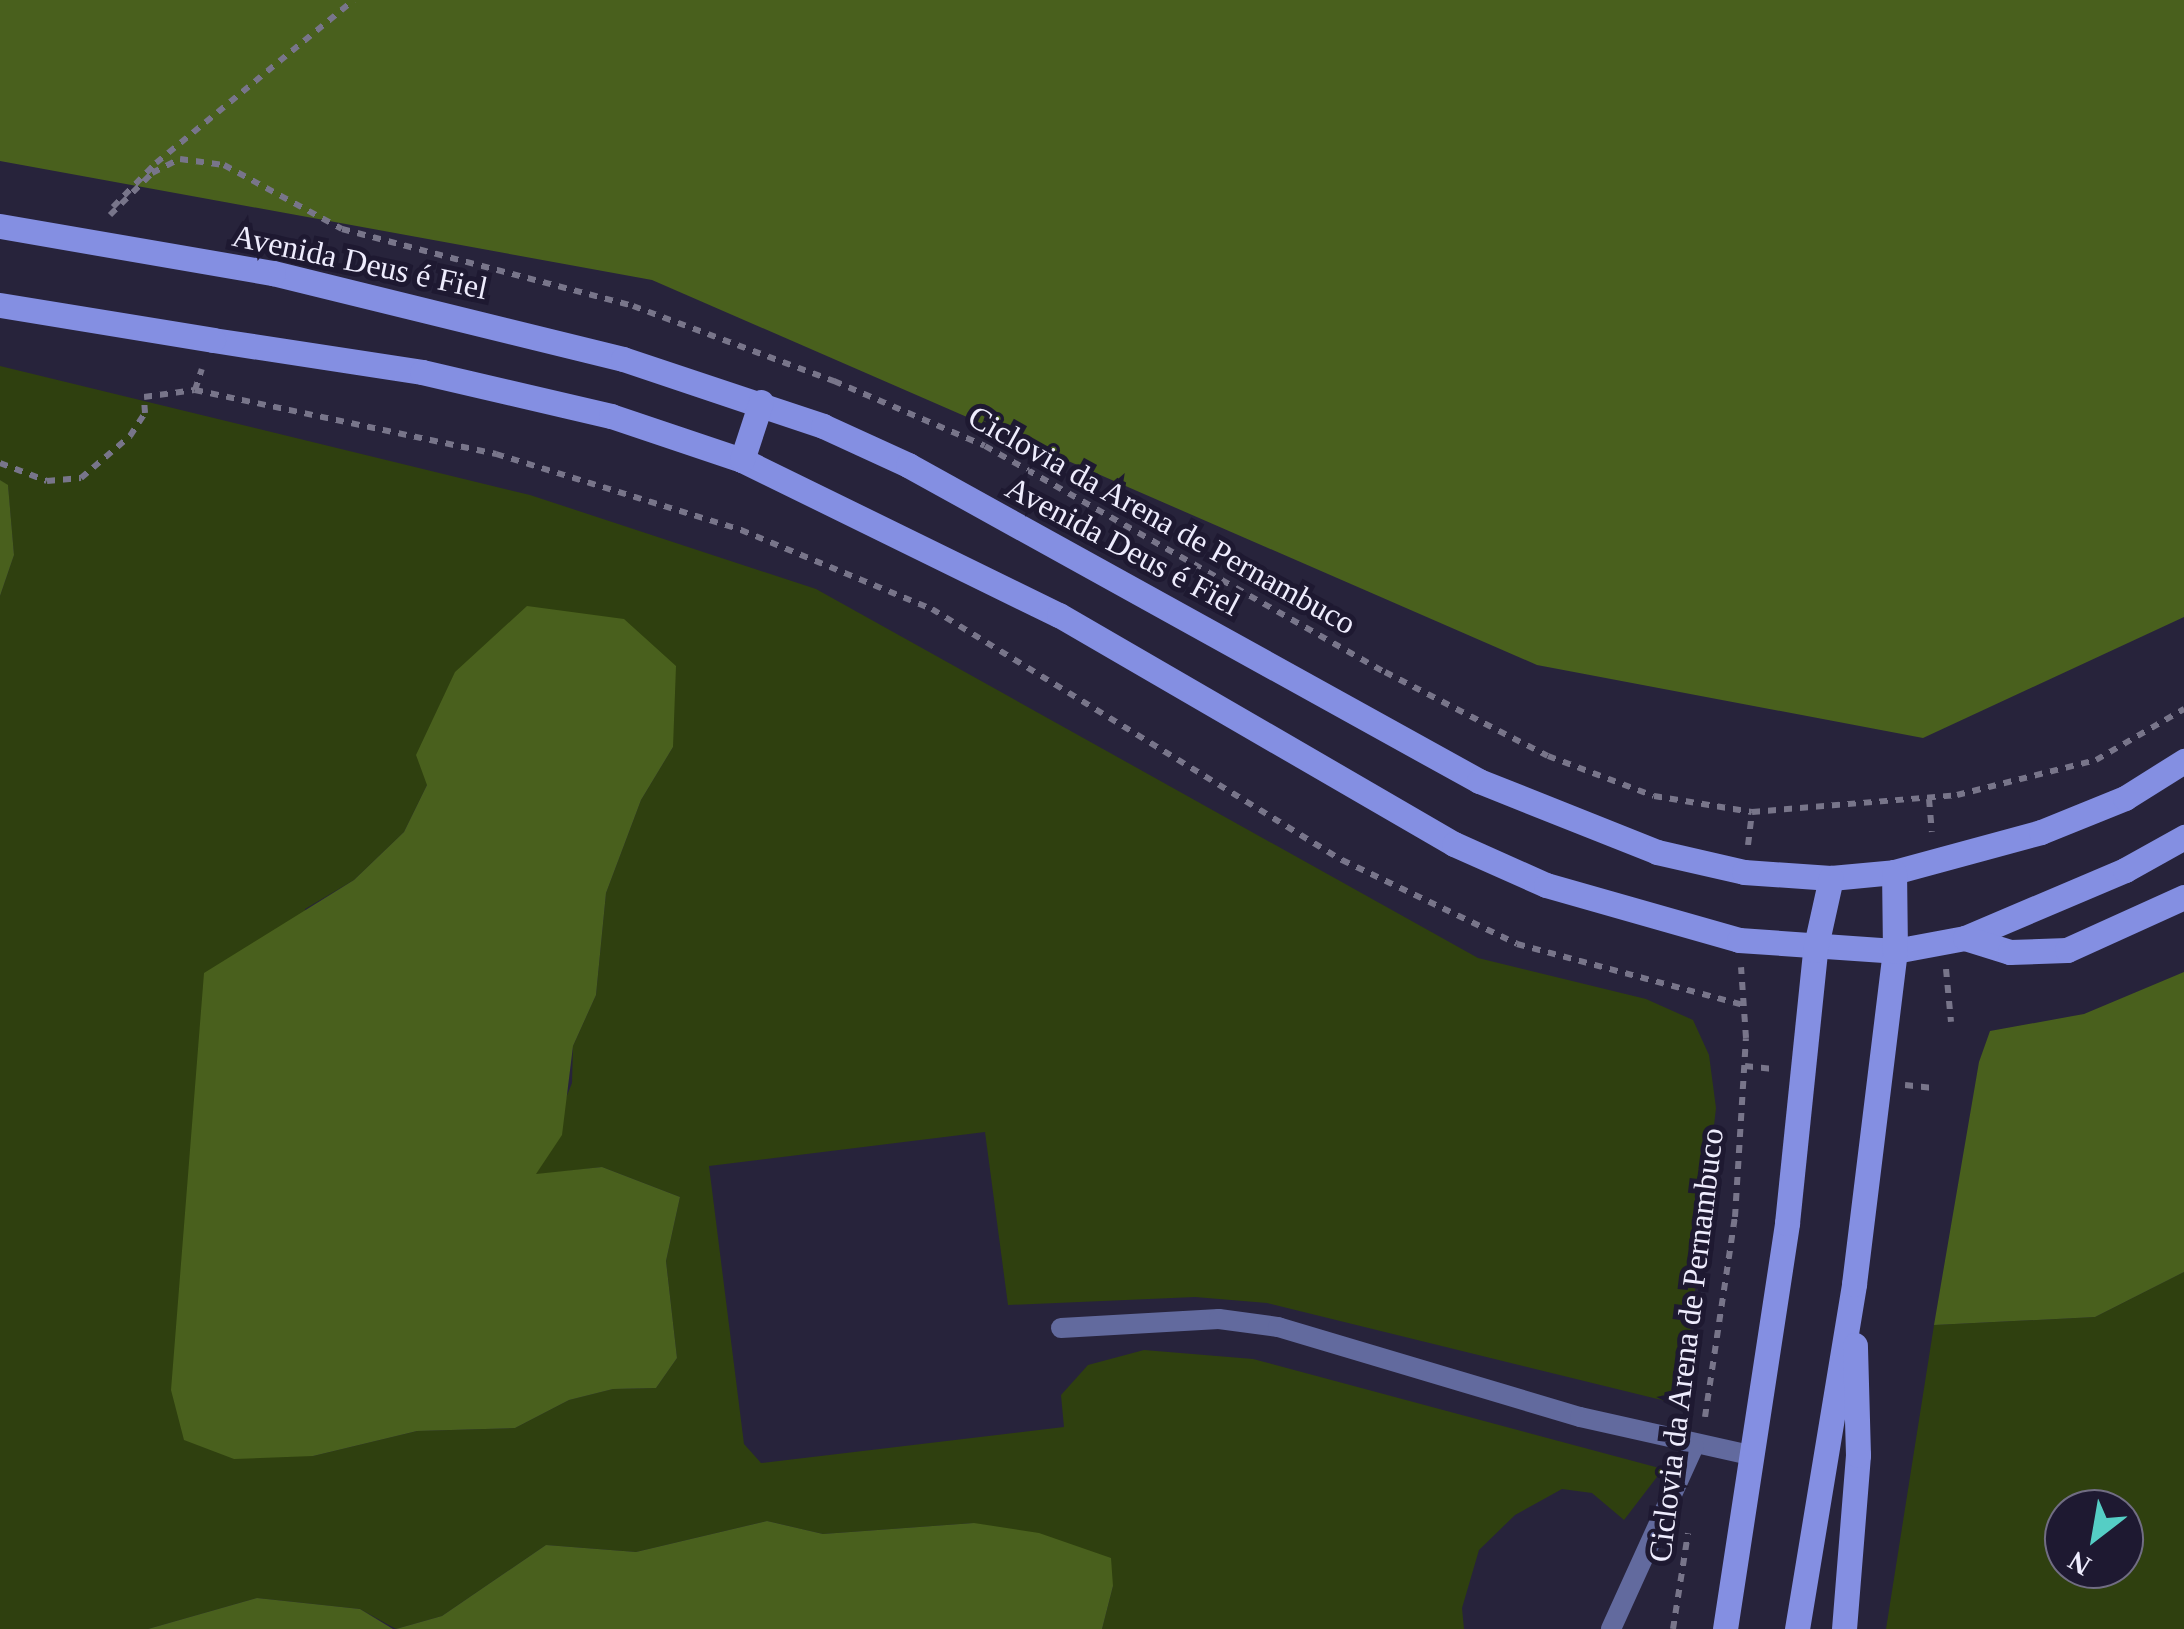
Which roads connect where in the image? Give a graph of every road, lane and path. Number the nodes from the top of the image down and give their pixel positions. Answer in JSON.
{"nodes":[{"id":1,"x":354,"y":0,"type":"edge"},
{"id":2,"x":104,"y":216,"type":"dead end"},
{"id":3,"x":0,"y":226,"type":"edge"},
{"id":4,"x":97,"y":229,"type":"dead end"},
{"id":5,"x":0,"y":304,"type":"edge"},
{"id":6,"x":213,"y":340,"type":"junction"},
{"id":7,"x":195,"y":390,"type":"junction"},
{"id":8,"x":761,"y":402,"type":"junction"},
{"id":9,"x":742,"y":460,"type":"junction"},
{"id":10,"x":0,"y":464,"type":"edge"},
{"id":11,"x":2184,"y":708,"type":"edge"},
{"id":12,"x":2184,"y":761,"type":"edge"},
{"id":13,"x":2184,"y":837,"type":"edge"},
{"id":14,"x":1894,"y":872,"type":"junction"},
{"id":15,"x":1831,"y":878,"type":"junction"},
{"id":16,"x":2184,"y":898,"type":"edge"},
{"id":17,"x":1965,"y":938,"type":"junction"},
{"id":18,"x":1815,"y":950,"type":"junction"},
{"id":19,"x":1895,"y":951,"type":"junction"},
{"id":20,"x":1745,"y":1066,"type":"junction"},
{"id":21,"x":1805,"y":1072,"type":"junction"},
{"id":22,"x":1878,"y":1081,"type":"junction"},
{"id":23,"x":1934,"y":1088,"type":"dead end"},
{"id":24,"x":1854,"y":1284,"type":"junction"},
{"id":25,"x":1061,"y":1328,"type":"dead end"},
{"id":26,"x":1697,"y":1447,"type":"junction"},
{"id":27,"x":1750,"y":1455,"type":"junction"},
{"id":28,"x":1690,"y":1520,"type":"dead end"},
{"id":29,"x":1611,"y":1629,"type":"edge"},
{"id":30,"x":1674,"y":1629,"type":"edge"},
{"id":31,"x":1725,"y":1629,"type":"edge"},
{"id":32,"x":1797,"y":1629,"type":"edge"},
{"id":33,"x":1844,"y":1629,"type":"edge"}],
"edges":[{"from":1,"to":2,"type":"path"},
{"from":3,"to":8,"type":"main road","name":"Avenida Deus é Fiel","bridge":true},
{"from":4,"to":11,"type":"path","name":"Ciclovia da Arena de Pernambuco"},
{"from":5,"to":6,"type":"main road","bridge":true},
{"from":6,"to":7,"type":"path"},
{"from":6,"to":9,"type":"main road"},
{"from":7,"to":10,"type":"path","name":"Ciclovia da Arena de Pernambuco"},
{"from":7,"to":20,"type":"path","name":"Ciclovia da Arena de Pernambuco"},
{"from":8,"to":9,"type":"main road"},
{"from":8,"to":15,"type":"main road","name":"Avenida Deus é Fiel"},
{"from":9,"to":18,"type":"main road"},
{"from":12,"to":14,"type":"main road","name":"Avenida Deus é Fiel"},
{"from":13,"to":17,"type":"main road"},
{"from":14,"to":15,"type":"main road","name":"Avenida Deus é Fiel"},
{"from":14,"to":19,"type":"main road"},
{"from":15,"to":18,"type":"main road"},
{"from":16,"to":17,"type":"main road"},
{"from":17,"to":19,"type":"main road"},
{"from":18,"to":19,"type":"main road"},
{"from":18,"to":21,"type":"main road"},
{"from":19,"to":22,"type":"main road"},
{"from":20,"to":21,"type":"path"},
{"from":20,"to":26,"type":"path","name":"Ciclovia da Arena de Pernambuco"},
{"from":21,"to":27,"type":"main road"},
{"from":22,"to":23,"type":"path"},
{"from":22,"to":24,"type":"main road"},
{"from":24,"to":32,"type":"main road"},
{"from":24,"to":33,"type":"main road"},
{"from":25,"to":26,"type":"lane"},
{"from":26,"to":27,"type":"lane"},
{"from":26,"to":29,"type":"lane"},
{"from":27,"to":31,"type":"main road"},
{"from":28,"to":30,"type":"path","name":"Ciclovia da Arena de Pernambuco"}]}
